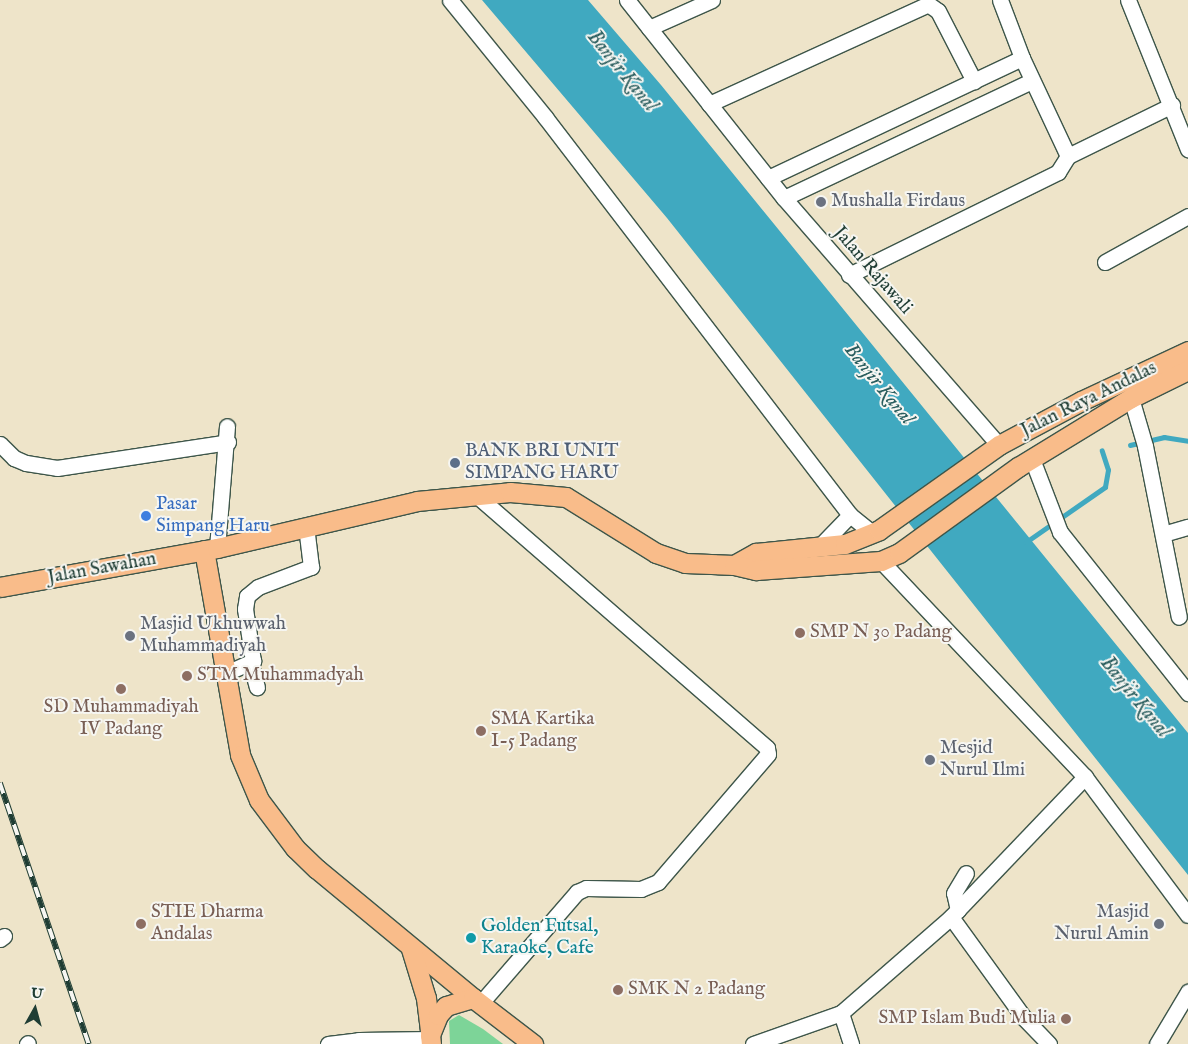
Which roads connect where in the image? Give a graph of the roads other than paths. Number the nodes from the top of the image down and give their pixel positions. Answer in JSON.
{"nodes":[{"id":1,"x":450,"y":0,"type":"edge"},
{"id":2,"x":627,"y":0,"type":"edge"},
{"id":3,"x":712,"y":0,"type":"edge"},
{"id":4,"x":1000,"y":0,"type":"edge"},
{"id":5,"x":1128,"y":0,"type":"edge"},
{"id":6,"x":649,"y":28,"type":"junction"},
{"id":7,"x":1022,"y":58,"type":"junction"},
{"id":8,"x":974,"y":81,"type":"junction"},
{"id":9,"x":1032,"y":82,"type":"junction"},
{"id":10,"x":709,"y":104,"type":"junction"},
{"id":11,"x":1172,"y":105,"type":"junction"},
{"id":12,"x":904,"y":114,"type":"junction"},
{"id":13,"x":1183,"y":120,"type":"edge"},
{"id":14,"x":914,"y":136,"type":"junction"},
{"id":15,"x":1188,"y":150,"type":"edge"},
{"id":16,"x":1068,"y":156,"type":"junction"},
{"id":17,"x":768,"y":178,"type":"junction"},
{"id":18,"x":784,"y":198,"type":"junction"},
{"id":19,"x":1188,"y":216,"type":"edge"},
{"id":20,"x":1105,"y":262,"type":"dead end"},
{"id":21,"x":849,"y":275,"type":"junction"},
{"id":22,"x":1188,"y":351,"type":"edge"},
{"id":23,"x":1188,"y":370,"type":"edge"},
{"id":24,"x":1127,"y":390,"type":"junction"},
{"id":25,"x":227,"y":426,"type":"dead end"},
{"id":26,"x":228,"y":442,"type":"junction"},
{"id":27,"x":0,"y":444,"type":"edge"},
{"id":28,"x":995,"y":448,"type":"junction"},
{"id":29,"x":1025,"y":463,"type":"junction"},
{"id":30,"x":475,"y":494,"type":"junction"},
{"id":31,"x":850,"y":515,"type":"junction"},
{"id":32,"x":306,"y":526,"type":"junction"},
{"id":33,"x":1188,"y":527,"type":"edge"},
{"id":34,"x":875,"y":531,"type":"junction"},
{"id":35,"x":1163,"y":534,"type":"junction"},
{"id":36,"x":818,"y":548,"type":"junction"},
{"id":37,"x":210,"y":549,"type":"junction"},
{"id":38,"x":881,"y":561,"type":"junction"},
{"id":39,"x":734,"y":565,"type":"junction"},
{"id":40,"x":0,"y":587,"type":"edge"},
{"id":41,"x":1179,"y":617,"type":"dead end"},
{"id":42,"x":251,"y":665,"type":"junction"},
{"id":43,"x":226,"y":674,"type":"junction"},
{"id":44,"x":257,"y":687,"type":"dead end"},
{"id":45,"x":1188,"y":693,"type":"edge"},
{"id":46,"x":1085,"y":778,"type":"junction"},
{"id":47,"x":966,"y":874,"type":"dead end"},
{"id":48,"x":954,"y":913,"type":"junction"},
{"id":49,"x":1188,"y":915,"type":"edge"},
{"id":50,"x":411,"y":949,"type":"junction"},
{"id":51,"x":1188,"y":992,"type":"edge"},
{"id":52,"x":477,"y":1000,"type":"junction"},
{"id":53,"x":841,"y":1013,"type":"junction"},
{"id":54,"x":431,"y":1039,"type":"edge"},
{"id":55,"x":328,"y":1044,"type":"edge"},
{"id":56,"x":533,"y":1044,"type":"edge"},
{"id":57,"x":753,"y":1044,"type":"edge"},
{"id":58,"x":850,"y":1044,"type":"edge"},
{"id":59,"x":1049,"y":1044,"type":"edge"},
{"id":60,"x":1157,"y":1044,"type":"edge"}],
"edges":[{"from":1,"to":31,"type":"street"},
{"from":2,"to":6,"type":"street","name":"Jalan Rajawali"},
{"from":3,"to":6,"type":"street"},
{"from":4,"to":7,"type":"street"},
{"from":5,"to":11,"type":"street"},
{"from":6,"to":10,"type":"street","name":"Jalan Rajawali"},
{"from":7,"to":8,"type":"street"},
{"from":7,"to":9,"type":"street"},
{"from":8,"to":10,"type":"street"},
{"from":8,"to":12,"type":"street"},
{"from":9,"to":14,"type":"street"},
{"from":9,"to":16,"type":"street"},
{"from":10,"to":17,"type":"street","name":"Jalan Rajawali"},
{"from":11,"to":13,"type":"street"},
{"from":11,"to":16,"type":"street"},
{"from":12,"to":14,"type":"street"},
{"from":12,"to":17,"type":"street"},
{"from":13,"to":15,"type":"street"},
{"from":14,"to":18,"type":"street"},
{"from":16,"to":21,"type":"street"},
{"from":17,"to":18,"type":"street","name":"Jalan Rajawali"},
{"from":18,"to":21,"type":"street","name":"Jalan Rajawali"},
{"from":19,"to":20,"type":"street"},
{"from":21,"to":28,"type":"street","name":"Jalan Rajawali"},
{"from":22,"to":24,"type":"main road","name":"Jalan Raya Andalas"},
{"from":23,"to":24,"type":"main road","name":"Jalan Raya Andalas"},
{"from":24,"to":28,"type":"main road","name":"Jalan Raya Andalas"},
{"from":24,"to":29,"type":"main road","name":"Jalan Raya Andalas"},
{"from":24,"to":35,"type":"street"},
{"from":25,"to":26,"type":"street"},
{"from":26,"to":27,"type":"street"},
{"from":26,"to":37,"type":"street"},
{"from":28,"to":34,"type":"main road","name":"Jalan Raya Andalas"},
{"from":29,"to":38,"type":"main road","name":"Jalan Raya Andalas"},
{"from":29,"to":45,"type":"street"},
{"from":30,"to":32,"type":"main road","name":"Jalan Sawahan"},
{"from":30,"to":39,"type":"main road","name":"Jalan Sawahan"},
{"from":30,"to":52,"type":"street"},
{"from":31,"to":34,"type":"street"},
{"from":31,"to":36,"type":"street"},
{"from":32,"to":37,"type":"main road","name":"Jalan Sawahan"},
{"from":32,"to":42,"type":"street"},
{"from":33,"to":35,"type":"street"},
{"from":34,"to":36,"type":"main road","name":"Jalan Raya Andalas"},
{"from":35,"to":41,"type":"street"},
{"from":36,"to":39,"type":"main road","name":"Jalan Raya Andalas"},
{"from":37,"to":40,"type":"main road","name":"Jalan Sawahan"},
{"from":37,"to":43,"type":"main road"},
{"from":38,"to":39,"type":"main road","name":"Jalan Raya Andalas"},
{"from":38,"to":46,"type":"street"},
{"from":42,"to":43,"type":"street"},
{"from":42,"to":44,"type":"street"},
{"from":43,"to":50,"type":"main road"},
{"from":46,"to":48,"type":"street"},
{"from":46,"to":49,"type":"street"},
{"from":47,"to":48,"type":"street"},
{"from":48,"to":53,"type":"street"},
{"from":48,"to":59,"type":"street"},
{"from":50,"to":52,"type":"main road"},
{"from":50,"to":54,"type":"main road"},
{"from":51,"to":60,"type":"street"},
{"from":52,"to":54,"type":"main road"},
{"from":52,"to":56,"type":"main road"},
{"from":53,"to":57,"type":"street"},
{"from":53,"to":58,"type":"street"},
{"from":54,"to":55,"type":"street"}]}
